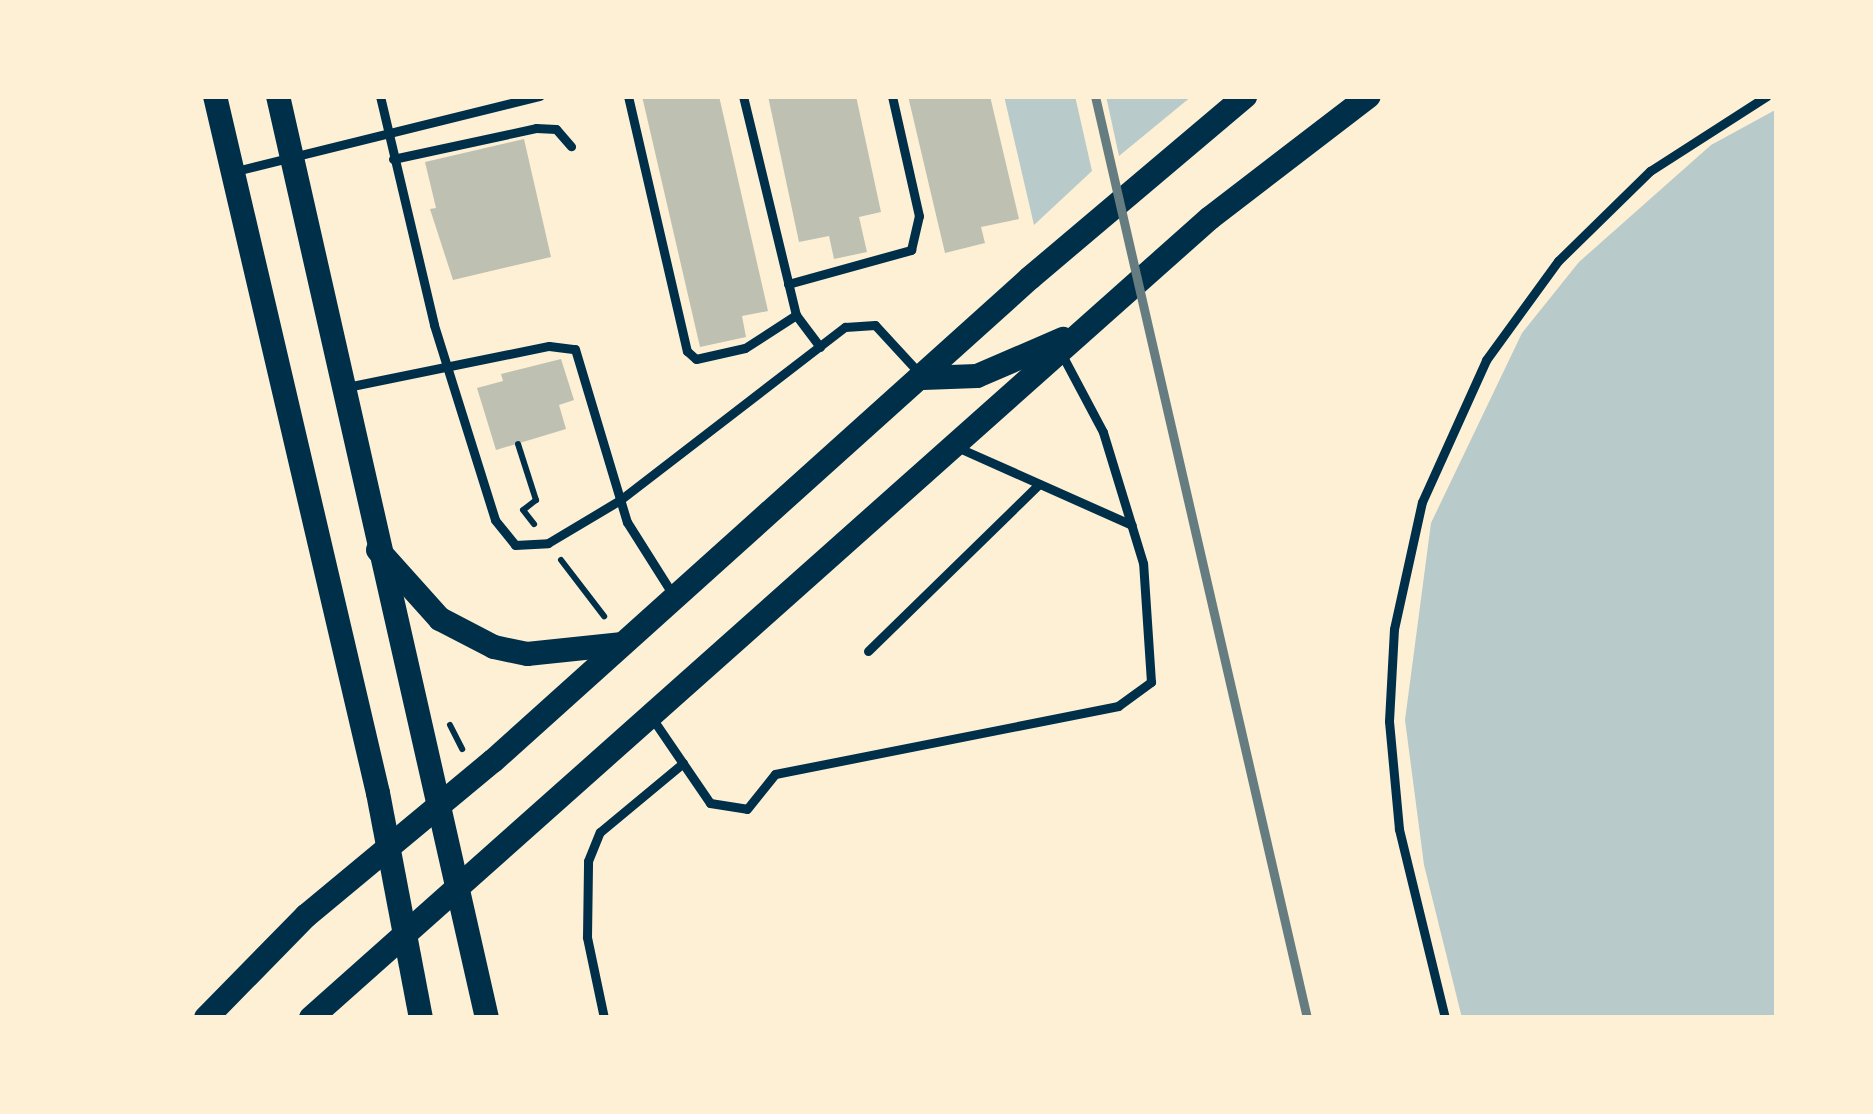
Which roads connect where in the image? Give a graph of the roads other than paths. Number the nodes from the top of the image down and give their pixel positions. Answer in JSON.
{"nodes":[{"id":1,"x":215,"y":96,"type":"edge"},
{"id":2,"x":278,"y":96,"type":"edge"},
{"id":3,"x":380,"y":96,"type":"edge"},
{"id":4,"x":540,"y":96,"type":"edge"},
{"id":5,"x":628,"y":96,"type":"edge"},
{"id":6,"x":743,"y":96,"type":"edge"},
{"id":7,"x":892,"y":96,"type":"edge"},
{"id":8,"x":1246,"y":96,"type":"edge"},
{"id":9,"x":1369,"y":96,"type":"edge"},
{"id":10,"x":1767,"y":96,"type":"edge"},
{"id":11,"x":387,"y":134,"type":"junction"},
{"id":12,"x":571,"y":146,"type":"dead end"},
{"id":13,"x":292,"y":158,"type":"junction"},
{"id":14,"x":393,"y":159,"type":"junction"},
{"id":15,"x":232,"y":172,"type":"junction"},
{"id":16,"x":788,"y":284,"type":"junction"},
{"id":17,"x":796,"y":315,"type":"junction"},
{"id":18,"x":1080,"y":332,"type":"junction"},
{"id":19,"x":820,"y":347,"type":"junction"},
{"id":20,"x":1060,"y":351,"type":"junction"},
{"id":21,"x":449,"y":367,"type":"junction"},
{"id":22,"x":923,"y":378,"type":"junction"},
{"id":23,"x":342,"y":388,"type":"junction"},
{"id":24,"x":954,"y":446,"type":"junction"},
{"id":25,"x":1039,"y":484,"type":"junction"},
{"id":26,"x":620,"y":500,"type":"junction"},
{"id":27,"x":1132,"y":525,"type":"junction"},
{"id":28,"x":377,"y":548,"type":"junction"},
{"id":29,"x":675,"y":598,"type":"junction"},
{"id":30,"x":625,"y":643,"type":"junction"},
{"id":31,"x":868,"y":651,"type":"dead end"},
{"id":32,"x":652,"y":718,"type":"junction"},
{"id":33,"x":683,"y":764,"type":"junction"},
{"id":34,"x":437,"y":808,"type":"junction"},
{"id":35,"x":388,"y":848,"type":"junction"},
{"id":36,"x":456,"y":889,"type":"junction"},
{"id":37,"x":404,"y":932,"type":"junction"},
{"id":38,"x":206,"y":1018,"type":"edge"},
{"id":39,"x":311,"y":1018,"type":"edge"},
{"id":40,"x":421,"y":1018,"type":"edge"},
{"id":41,"x":487,"y":1018,"type":"edge"},
{"id":42,"x":604,"y":1018,"type":"edge"},
{"id":43,"x":1445,"y":1018,"type":"edge"}],
"edges":[{"from":1,"to":15,"type":"main road"},
{"from":2,"to":13,"type":"main road"},
{"from":3,"to":11,"type":"lane"},
{"from":4,"to":11,"type":"lane"},
{"from":5,"to":17,"type":"lane"},
{"from":6,"to":16,"type":"lane"},
{"from":7,"to":16,"type":"lane"},
{"from":8,"to":22,"type":"main road"},
{"from":9,"to":18,"type":"main road"},
{"from":10,"to":43,"type":"lane"},
{"from":11,"to":13,"type":"lane"},
{"from":11,"to":14,"type":"lane"},
{"from":12,"to":14,"type":"lane"},
{"from":13,"to":15,"type":"lane"},
{"from":13,"to":23,"type":"main road"},
{"from":14,"to":21,"type":"lane"},
{"from":15,"to":35,"type":"main road"},
{"from":16,"to":17,"type":"lane"},
{"from":17,"to":19,"type":"lane"},
{"from":18,"to":20,"type":"main road"},
{"from":18,"to":22,"type":"main road"},
{"from":19,"to":22,"type":"lane"},
{"from":19,"to":26,"type":"lane"},
{"from":20,"to":24,"type":"main road"},
{"from":20,"to":27,"type":"lane"},
{"from":21,"to":23,"type":"lane"},
{"from":21,"to":26,"type":"lane"},
{"from":21,"to":26,"type":"lane"},
{"from":22,"to":29,"type":"main road"},
{"from":23,"to":28,"type":"main road"},
{"from":24,"to":25,"type":"lane"},
{"from":24,"to":32,"type":"main road"},
{"from":25,"to":27,"type":"lane"},
{"from":25,"to":31,"type":"lane"},
{"from":26,"to":29,"type":"lane"},
{"from":27,"to":33,"type":"lane"},
{"from":28,"to":30,"type":"main road"},
{"from":28,"to":34,"type":"main road"},
{"from":29,"to":30,"type":"main road"},
{"from":30,"to":34,"type":"main road"},
{"from":32,"to":33,"type":"lane"},
{"from":32,"to":36,"type":"main road"},
{"from":33,"to":42,"type":"lane"},
{"from":34,"to":35,"type":"main road"},
{"from":34,"to":36,"type":"main road"},
{"from":35,"to":37,"type":"main road"},
{"from":35,"to":38,"type":"main road"},
{"from":36,"to":37,"type":"main road"},
{"from":36,"to":41,"type":"main road"},
{"from":37,"to":39,"type":"main road"},
{"from":37,"to":40,"type":"main road"}]}
